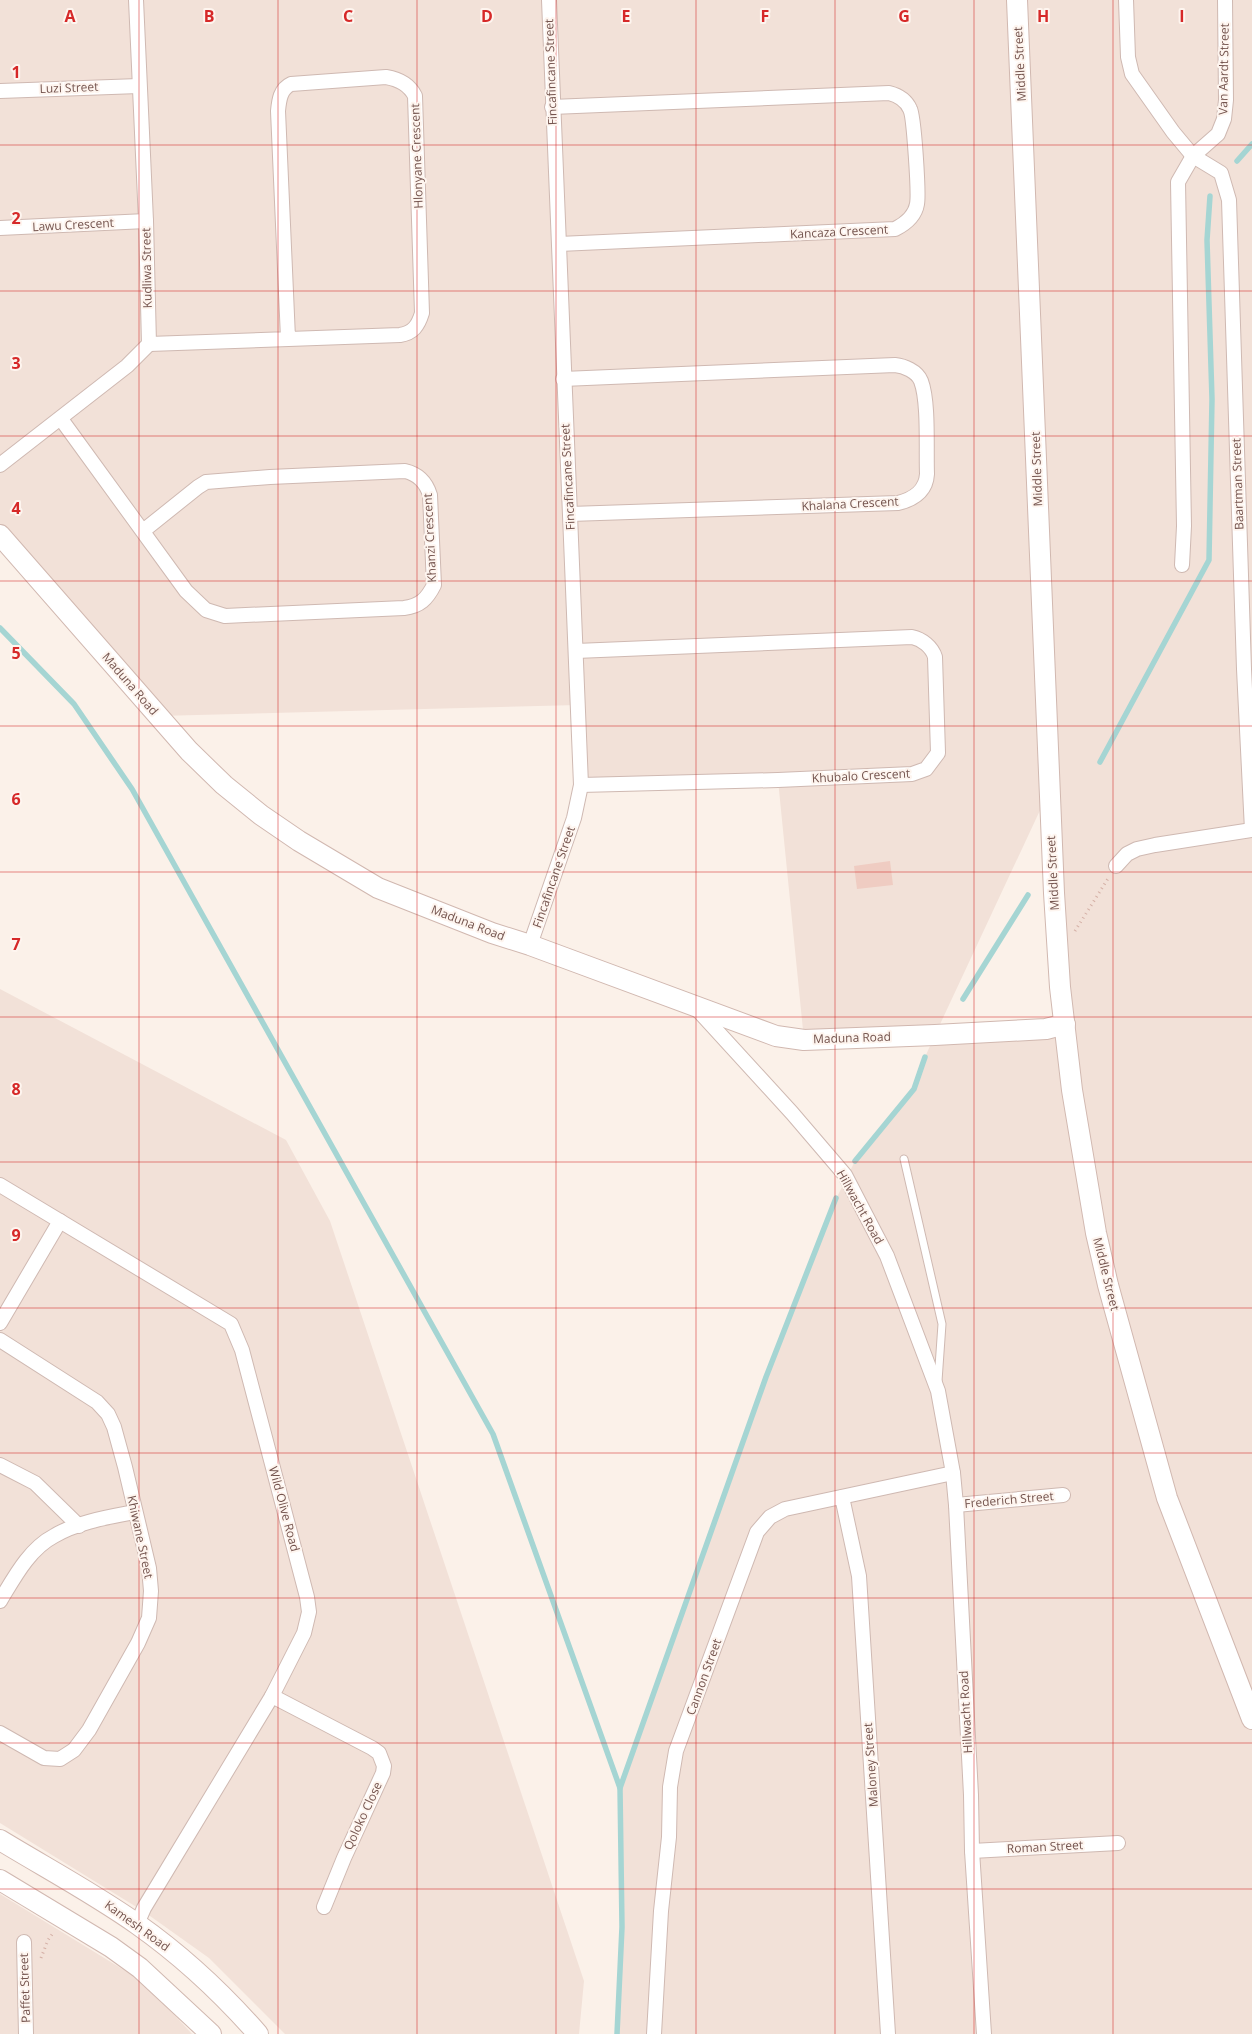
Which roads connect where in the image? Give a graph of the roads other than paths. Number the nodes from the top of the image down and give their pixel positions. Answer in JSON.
{"nodes":[{"id":1,"x":136,"y":0,"type":"edge"},
{"id":2,"x":549,"y":0,"type":"edge"},
{"id":3,"x":1016,"y":0,"type":"edge"},
{"id":4,"x":1126,"y":0,"type":"edge"},
{"id":5,"x":1225,"y":0,"type":"edge"},
{"id":6,"x":139,"y":86,"type":"junction"},
{"id":7,"x":0,"y":92,"type":"edge"},
{"id":8,"x":552,"y":107,"type":"junction"},
{"id":9,"x":1193,"y":156,"type":"junction"},
{"id":10,"x":146,"y":221,"type":"junction"},
{"id":11,"x":0,"y":228,"type":"edge"},
{"id":12,"x":559,"y":244,"type":"junction"},
{"id":13,"x":288,"y":338,"type":"junction"},
{"id":14,"x":149,"y":344,"type":"junction"},
{"id":15,"x":563,"y":379,"type":"junction"},
{"id":16,"x":61,"y":419,"type":"junction"},
{"id":17,"x":0,"y":465,"type":"edge"},
{"id":18,"x":570,"y":514,"type":"junction"},
{"id":19,"x":143,"y":531,"type":"junction"},
{"id":20,"x":0,"y":535,"type":"edge"},
{"id":21,"x":1182,"y":565,"type":"dead end"},
{"id":22,"x":576,"y":651,"type":"junction"},
{"id":23,"x":1248,"y":669,"type":"edge"},
{"id":24,"x":581,"y":785,"type":"junction"},
{"id":25,"x":1252,"y":830,"type":"edge"},
{"id":26,"x":1116,"y":866,"type":"road end"},
{"id":27,"x":530,"y":945,"type":"junction"},
{"id":28,"x":696,"y":1008,"type":"junction"},
{"id":29,"x":1065,"y":1024,"type":"junction"},
{"id":30,"x":904,"y":1158,"type":"dead end"},
{"id":31,"x":0,"y":1185,"type":"edge"},
{"id":32,"x":60,"y":1222,"type":"junction"},
{"id":33,"x":0,"y":1324,"type":"edge"},
{"id":34,"x":0,"y":1340,"type":"edge"},
{"id":35,"x":938,"y":1391,"type":"junction"},
{"id":36,"x":0,"y":1465,"type":"edge"},
{"id":37,"x":953,"y":1473,"type":"junction"},
{"id":38,"x":1063,"y":1495,"type":"dead end"},
{"id":39,"x":842,"y":1497,"type":"junction"},
{"id":40,"x":956,"y":1505,"type":"junction"},
{"id":41,"x":135,"y":1512,"type":"junction"},
{"id":42,"x":78,"y":1526,"type":"junction"},
{"id":43,"x":0,"y":1601,"type":"edge"},
{"id":44,"x":272,"y":1696,"type":"junction"},
{"id":45,"x":1252,"y":1720,"type":"edge"},
{"id":46,"x":0,"y":1733,"type":"edge"},
{"id":47,"x":0,"y":1840,"type":"edge"},
{"id":48,"x":1118,"y":1843,"type":"dead end"},
{"id":49,"x":972,"y":1851,"type":"junction"},
{"id":50,"x":0,"y":1880,"type":"edge"},
{"id":51,"x":324,"y":1907,"type":"dead end"},
{"id":52,"x":137,"y":1924,"type":"junction"},
{"id":53,"x":24,"y":1942,"type":"dead end"},
{"id":54,"x":26,"y":2034,"type":"edge"},
{"id":55,"x":212,"y":2034,"type":"edge"},
{"id":56,"x":258,"y":2034,"type":"edge"},
{"id":57,"x":654,"y":2034,"type":"edge"},
{"id":58,"x":888,"y":2034,"type":"edge"},
{"id":59,"x":984,"y":2034,"type":"edge"}],
"edges":[{"from":1,"to":6,"type":"street","name":"Kudliwa Street"},
{"from":2,"to":8,"type":"street","name":"Fincafincane Street"},
{"from":3,"to":29,"type":"main road","name":"Middle Street"},
{"from":4,"to":9,"type":"street","name":"Baartman Street"},
{"from":5,"to":9,"type":"street","name":"Van Aardt Street"},
{"from":6,"to":7,"type":"street","name":"Luzi Street"},
{"from":6,"to":10,"type":"street","name":"Kudliwa Street"},
{"from":8,"to":12,"type":"street","name":"Fincafincane Street"},
{"from":8,"to":12,"type":"street","name":"Kancaza Crescent"},
{"from":9,"to":21,"type":"street"},
{"from":9,"to":23,"type":"street","name":"Baartman Street"},
{"from":10,"to":11,"type":"street","name":"Lawu Crescent"},
{"from":10,"to":14,"type":"street","name":"Kudliwa Street"},
{"from":12,"to":15,"type":"street","name":"Fincafincane Street"},
{"from":13,"to":13,"type":"street","name":"Hlonyane Crescent"},
{"from":13,"to":14,"type":"street","name":"Hlonyane Crescent"},
{"from":14,"to":16,"type":"street"},
{"from":15,"to":18,"type":"street","name":"Fincafincane Street"},
{"from":15,"to":18,"type":"street","name":"Khalana Crescent"},
{"from":16,"to":17,"type":"street"},
{"from":16,"to":19,"type":"street","name":"Khanzi Crescent"},
{"from":18,"to":22,"type":"street","name":"Fincafincane Street"},
{"from":19,"to":19,"type":"street","name":"Khanzi Crescent"},
{"from":20,"to":27,"type":"main road","name":"Maduna Road"},
{"from":22,"to":24,"type":"street","name":"Fincafincane Street"},
{"from":22,"to":24,"type":"street","name":"Khubalo Crescent"},
{"from":23,"to":25,"type":"street","name":"Baartman Street"},
{"from":24,"to":27,"type":"street","name":"Fincafincane Street"},
{"from":25,"to":26,"type":"street"},
{"from":27,"to":28,"type":"main road","name":"Maduna Road"},
{"from":28,"to":29,"type":"main road","name":"Maduna Road"},
{"from":28,"to":35,"type":"street","name":"Hillwacht Road"},
{"from":29,"to":45,"type":"main road","name":"Middle Street"},
{"from":30,"to":35,"type":"lane","name":"Hillwacht Road"},
{"from":31,"to":32,"type":"street","name":"Wild Olive Road"},
{"from":32,"to":33,"type":"street"},
{"from":32,"to":44,"type":"street","name":"Wild Olive Road"},
{"from":34,"to":41,"type":"street","name":"Khiwane Street"},
{"from":35,"to":37,"type":"street","name":"Hillwacht Road"},
{"from":36,"to":42,"type":"street"},
{"from":37,"to":39,"type":"street","name":"Cannon Street"},
{"from":37,"to":40,"type":"street","name":"Hillwacht Road"},
{"from":38,"to":40,"type":"street","name":"Frederich Street"},
{"from":39,"to":57,"type":"street","name":"Cannon Street"},
{"from":39,"to":58,"type":"street","name":"Maloney Street"},
{"from":40,"to":49,"type":"street","name":"Hillwacht Road"},
{"from":41,"to":42,"type":"street"},
{"from":41,"to":46,"type":"street","name":"Khiwane Street"},
{"from":42,"to":43,"type":"street"},
{"from":44,"to":51,"type":"street","name":"Qoloko Close"},
{"from":44,"to":52,"type":"street","name":"Wild Olive Road"},
{"from":47,"to":52,"type":"main road","name":"Kamesh Road"},
{"from":48,"to":49,"type":"street","name":"Roman Street"},
{"from":49,"to":59,"type":"street","name":"Hillwacht Road"},
{"from":50,"to":55,"type":"main road"},
{"from":52,"to":56,"type":"main road","name":"Kamesh Road"},
{"from":53,"to":54,"type":"street","name":"Paffet Street"}]}
